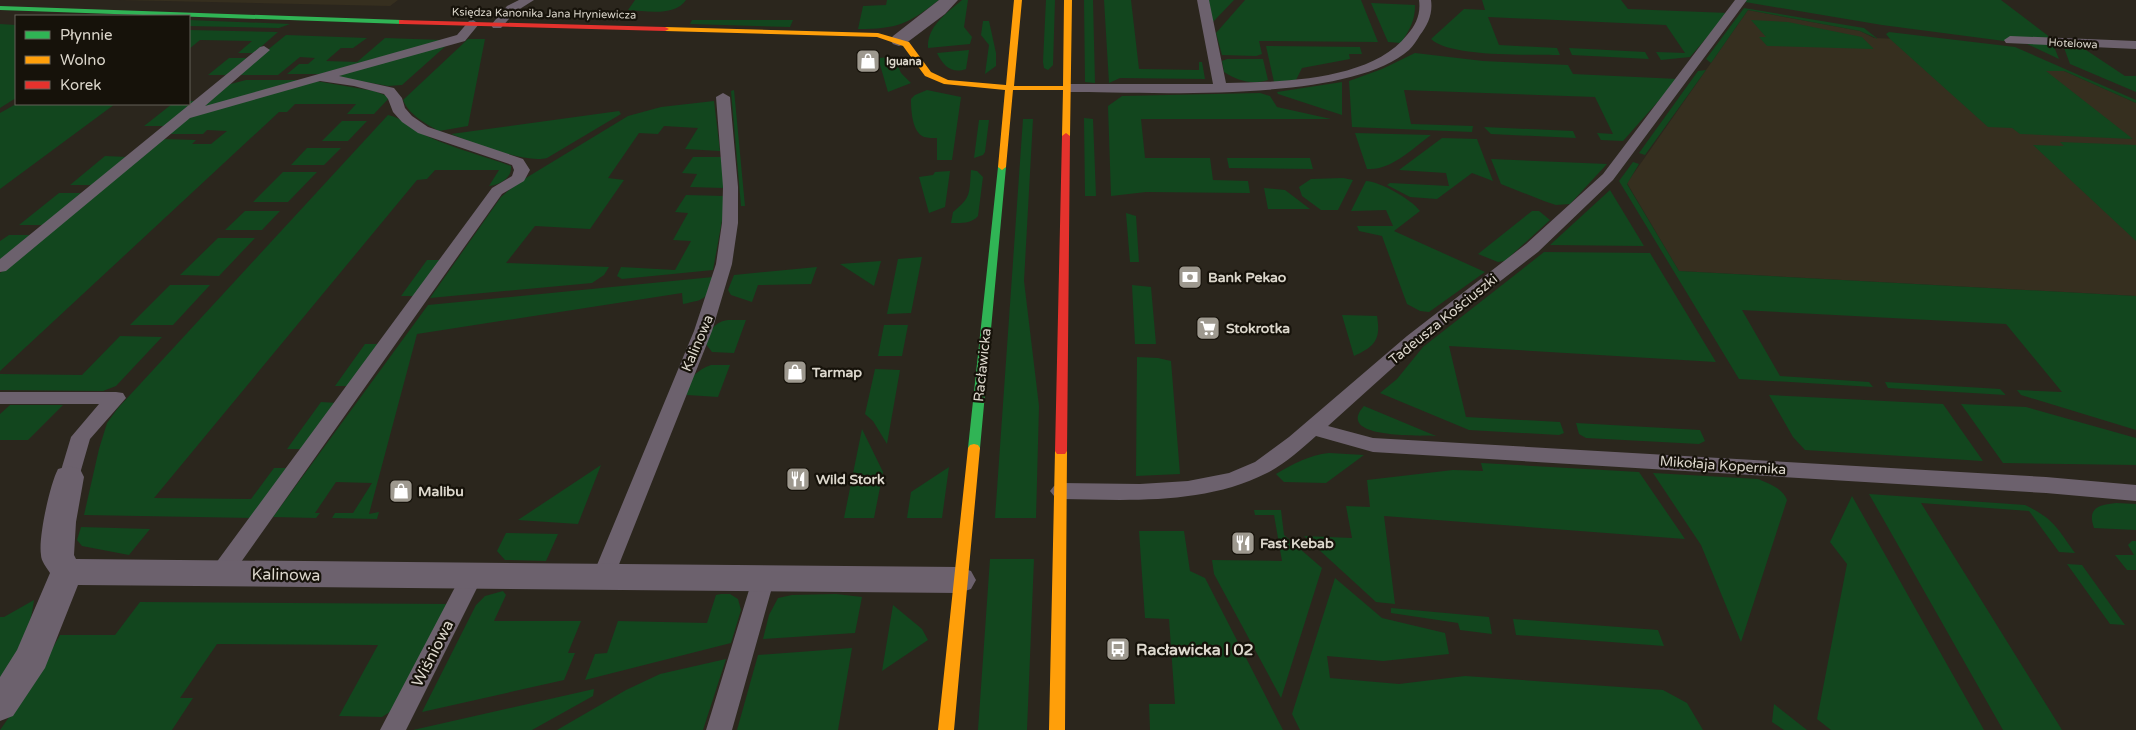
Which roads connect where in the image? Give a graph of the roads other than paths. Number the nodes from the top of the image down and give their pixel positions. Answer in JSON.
{"nodes":[{"id":1,"x":528,"y":0,"type":"edge"},
{"id":2,"x":949,"y":0,"type":"edge"},
{"id":3,"x":1018,"y":0,"type":"edge"},
{"id":4,"x":1068,"y":0,"type":"edge"},
{"id":5,"x":1203,"y":0,"type":"edge"},
{"id":6,"x":1425,"y":0,"type":"edge"},
{"id":7,"x":1741,"y":0,"type":"edge"},
{"id":8,"x":0,"y":8,"type":"edge"},
{"id":9,"x":473,"y":24,"type":"junction"},
{"id":10,"x":497,"y":25,"type":"junction"},
{"id":11,"x":899,"y":40,"type":"junction"},
{"id":12,"x":2010,"y":40,"type":"dead end"},
{"id":13,"x":2136,"y":45,"type":"edge"},
{"id":14,"x":264,"y":50,"type":"dead end"},
{"id":15,"x":319,"y":77,"type":"junction"},
{"id":16,"x":1220,"y":87,"type":"junction"},
{"id":17,"x":1009,"y":88,"type":"junction"},
{"id":18,"x":1067,"y":88,"type":"junction"},
{"id":19,"x":723,"y":97,"type":"dead end"},
{"id":20,"x":182,"y":117,"type":"junction"},
{"id":21,"x":0,"y":266,"type":"edge"},
{"id":22,"x":0,"y":398,"type":"edge"},
{"id":23,"x":1311,"y":428,"type":"junction"},
{"id":24,"x":69,"y":477,"type":"joint"},
{"id":25,"x":1061,"y":491,"type":"junction"},
{"id":26,"x":2136,"y":493,"type":"edge"},
{"id":27,"x":67,"y":572,"type":"junction"},
{"id":28,"x":221,"y":573,"type":"junction"},
{"id":29,"x":472,"y":576,"type":"junction"},
{"id":30,"x":604,"y":577,"type":"junction"},
{"id":31,"x":764,"y":577,"type":"junction"},
{"id":32,"x":959,"y":580,"type":"junction"},
{"id":33,"x":0,"y":704,"type":"edge"},
{"id":34,"x":393,"y":730,"type":"edge"},
{"id":35,"x":719,"y":730,"type":"edge"},
{"id":36,"x":946,"y":730,"type":"edge"},
{"id":37,"x":1057,"y":730,"type":"edge"}],
"edges":[{"from":1,"to":10,"type":"lane"},
{"from":2,"to":11,"type":"street"},
{"from":3,"to":17,"type":"street","name":"Racławicka"},
{"from":4,"to":18,"type":"street"},
{"from":5,"to":16,"type":"lane"},
{"from":6,"to":16,"type":"lane"},
{"from":7,"to":23,"type":"lane","name":"Tadeusza Kościuszki"},
{"from":8,"to":9,"type":"street","name":"Księdza Kanonika Jana Hryniewicza"},
{"from":9,"to":10,"type":"street","name":"Księdza Kanonika Jana Hryniewicza"},
{"from":9,"to":15,"type":"lane"},
{"from":10,"to":11,"type":"street","name":"Księdza Kanonika Jana Hryniewicza"},
{"from":11,"to":17,"type":"street"},
{"from":12,"to":13,"type":"lane","name":"Hotelowa"},
{"from":14,"to":20,"type":"lane"},
{"from":15,"to":20,"type":"lane"},
{"from":15,"to":28,"type":"lane"},
{"from":16,"to":18,"type":"lane"},
{"from":17,"to":18,"type":"street"},
{"from":17,"to":32,"type":"street","name":"Racławicka"},
{"from":18,"to":25,"type":"street"},
{"from":19,"to":30,"type":"lane","name":"Kalinowa"},
{"from":20,"to":21,"type":"lane"},
{"from":22,"to":24,"type":"lane"},
{"from":23,"to":25,"type":"lane","name":"Tadeusza Kościuszki"},
{"from":23,"to":26,"type":"lane","name":"Mikołaja Kopernika"},
{"from":24,"to":27,"type":"street"},
{"from":25,"to":37,"type":"street"},
{"from":27,"to":28,"type":"street","name":"Kalinowa"},
{"from":27,"to":33,"type":"street"},
{"from":28,"to":29,"type":"street","name":"Kalinowa"},
{"from":29,"to":30,"type":"street","name":"Kalinowa"},
{"from":29,"to":34,"type":"lane","name":"Wiśniowa"},
{"from":30,"to":31,"type":"street","name":"Kalinowa"},
{"from":31,"to":32,"type":"street","name":"Kalinowa"},
{"from":31,"to":35,"type":"lane"},
{"from":32,"to":36,"type":"street","name":"Racławicka"}]}
